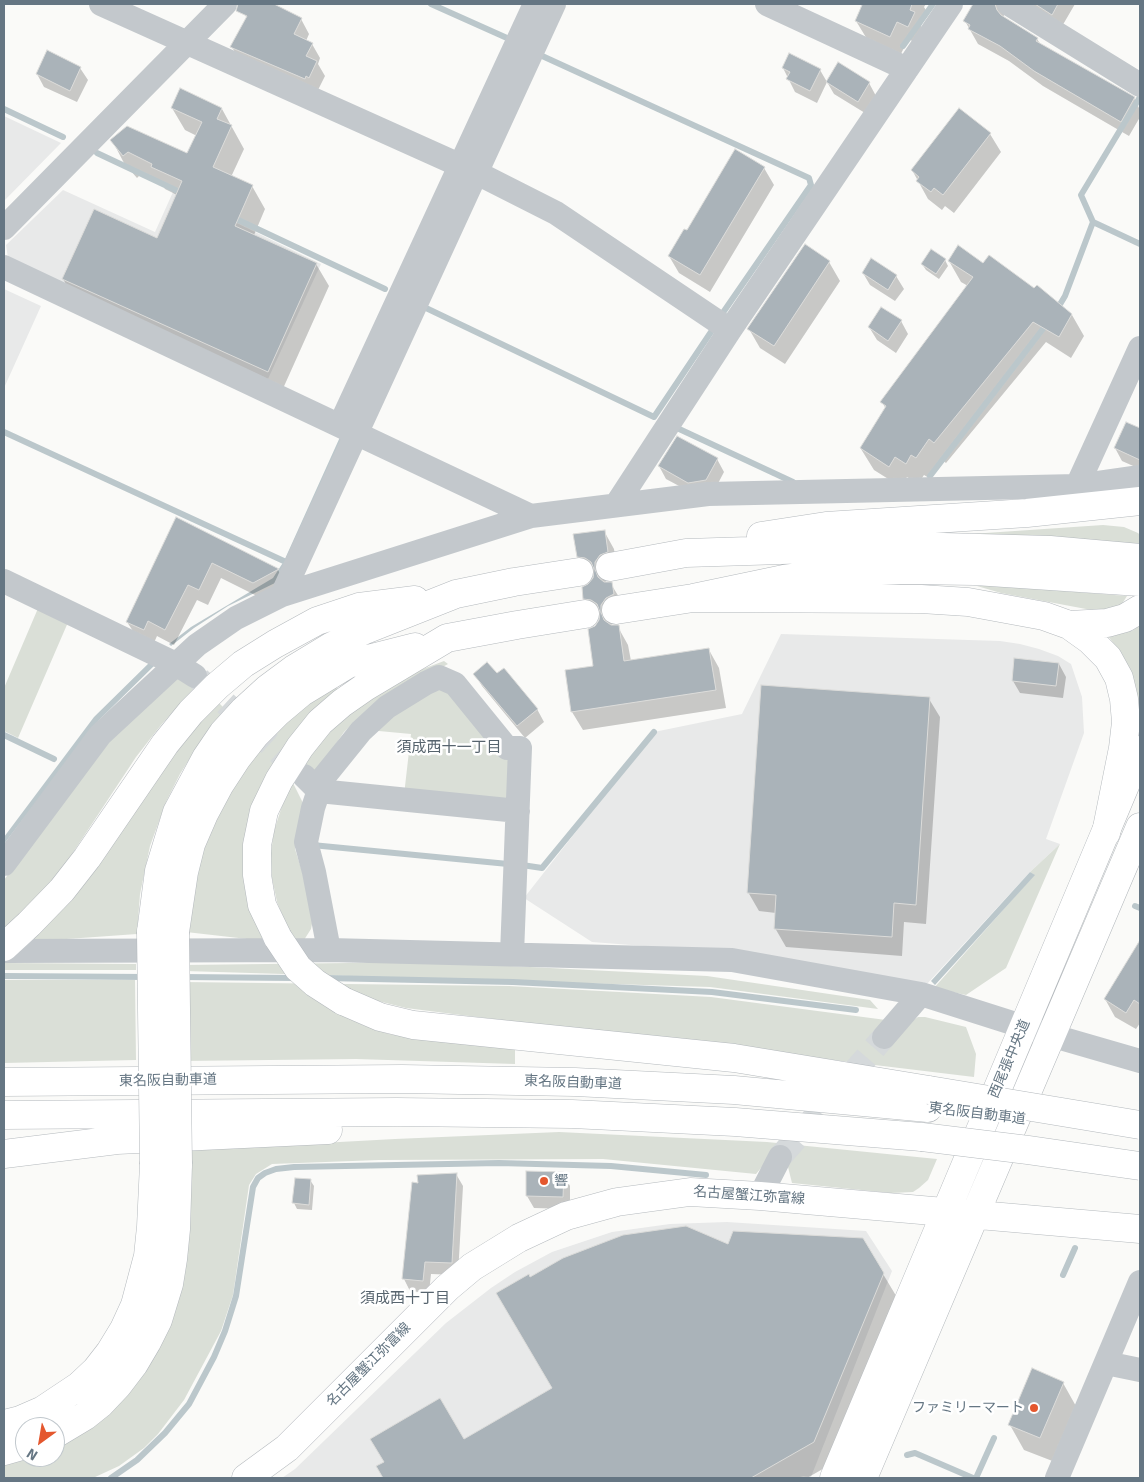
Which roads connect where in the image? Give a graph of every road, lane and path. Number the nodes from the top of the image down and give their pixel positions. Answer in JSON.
{"nodes":[{"id":1,"x":101,"y":4,"type":"edge"},
{"id":2,"x":225,"y":4,"type":"edge"},
{"id":3,"x":535,"y":4,"type":"edge"},
{"id":4,"x":554,"y":4,"type":"edge"},
{"id":5,"x":767,"y":4,"type":"edge"},
{"id":6,"x":951,"y":4,"type":"edge"},
{"id":7,"x":1009,"y":4,"type":"edge"},
{"id":8,"x":187,"y":42,"type":"junction"},
{"id":9,"x":907,"y":69,"type":"junction"},
{"id":10,"x":1140,"y":85,"type":"edge"},
{"id":11,"x":468,"y":169,"type":"junction"},
{"id":12,"x":4,"y":228,"type":"edge"},
{"id":13,"x":4,"y":267,"type":"edge"},
{"id":14,"x":730,"y":330,"type":"junction"},
{"id":15,"x":1140,"y":348,"type":"edge"},
{"id":16,"x":348,"y":429,"type":"junction"},
{"id":17,"x":1140,"y":477,"type":"edge"},
{"id":18,"x":1077,"y":486,"type":"junction"},
{"id":19,"x":616,"y":505,"type":"junction"},
{"id":20,"x":1133,"y":506,"type":"edge"},
{"id":21,"x":531,"y":516,"type":"junction"},
{"id":22,"x":686,"y":553,"type":"junction"},
{"id":23,"x":1140,"y":558,"type":"edge"},
{"id":24,"x":610,"y":566,"type":"dead end"},
{"id":25,"x":579,"y":572,"type":"dead end"},
{"id":26,"x":4,"y":580,"type":"edge"},
{"id":27,"x":1140,"y":582,"type":"edge"},
{"id":28,"x":456,"y":594,"type":"junction"},
{"id":29,"x":282,"y":595,"type":"junction"},
{"id":30,"x":693,"y":598,"type":"junction"},
{"id":31,"x":1140,"y":609,"type":"edge"},
{"id":32,"x":616,"y":610,"type":"dead end"},
{"id":33,"x":585,"y":614,"type":"dead end"},
{"id":34,"x":1069,"y":625,"type":"junction"},
{"id":35,"x":447,"y":638,"type":"junction"},
{"id":36,"x":186,"y":670,"type":"junction"},
{"id":37,"x":1140,"y":750,"type":"edge"},
{"id":38,"x":311,"y":783,"type":"junction"},
{"id":39,"x":518,"y":811,"type":"junction"},
{"id":40,"x":1140,"y":827,"type":"edge"},
{"id":41,"x":1106,"y":832,"type":"junction"},
{"id":42,"x":4,"y":864,"type":"edge"},
{"id":43,"x":163,"y":932,"type":"junction"},
{"id":44,"x":4,"y":947,"type":"edge"},
{"id":45,"x":329,"y":950,"type":"junction"},
{"id":46,"x":4,"y":951,"type":"edge"},
{"id":47,"x":512,"y":954,"type":"junction"},
{"id":48,"x":921,"y":994,"type":"junction"},
{"id":49,"x":1024,"y":1026,"type":"junction"},
{"id":50,"x":1050,"y":1035,"type":"junction"},
{"id":51,"x":884,"y":1037,"type":"tunnel mouth"},
{"id":52,"x":1140,"y":1061,"type":"edge"},
{"id":53,"x":4,"y":1082,"type":"edge"},
{"id":54,"x":928,"y":1099,"type":"junction"},
{"id":55,"x":4,"y":1114,"type":"edge"},
{"id":56,"x":572,"y":1114,"type":"junction"},
{"id":57,"x":1140,"y":1125,"type":"edge"},
{"id":58,"x":1140,"y":1135,"type":"edge"},
{"id":59,"x":4,"y":1154,"type":"edge"},
{"id":60,"x":780,"y":1157,"type":"tunnel mouth"},
{"id":61,"x":166,"y":1164,"type":"junction"},
{"id":62,"x":1140,"y":1166,"type":"edge"},
{"id":63,"x":760,"y":1196,"type":"junction"},
{"id":64,"x":945,"y":1212,"type":"junction"},
{"id":65,"x":974,"y":1214,"type":"junction"},
{"id":66,"x":1140,"y":1229,"type":"edge"},
{"id":67,"x":1140,"y":1282,"type":"edge"},
{"id":68,"x":1106,"y":1363,"type":"junction"},
{"id":69,"x":1140,"y":1370,"type":"edge"},
{"id":70,"x":4,"y":1424,"type":"edge"},
{"id":71,"x":65,"y":1428,"type":"edge"},
{"id":72,"x":246,"y":1478,"type":"edge"},
{"id":73,"x":834,"y":1478,"type":"edge"},
{"id":74,"x":863,"y":1478,"type":"edge"},
{"id":75,"x":1057,"y":1478,"type":"edge"}],
"edges":[{"from":1,"to":8,"type":"street"},
{"from":2,"to":8,"type":"street"},
{"from":3,"to":11,"type":"street"},
{"from":4,"to":11,"type":"street"},
{"from":5,"to":9,"type":"street"},
{"from":6,"to":9,"type":"street"},
{"from":7,"to":10,"type":"street"},
{"from":8,"to":11,"type":"street"},
{"from":8,"to":12,"type":"street"},
{"from":9,"to":14,"type":"street"},
{"from":11,"to":14,"type":"street"},
{"from":11,"to":16,"type":"street"},
{"from":13,"to":16,"type":"street"},
{"from":14,"to":19,"type":"street"},
{"from":15,"to":18,"type":"street"},
{"from":16,"to":21,"type":"street"},
{"from":16,"to":29,"type":"street"},
{"from":17,"to":18,"type":"street"},
{"from":18,"to":19,"type":"street"},
{"from":19,"to":21,"type":"street"},
{"from":20,"to":22,"type":"main road"},
{"from":21,"to":29,"type":"street"},
{"from":22,"to":23,"type":"main road"},
{"from":22,"to":24,"type":"main road"},
{"from":25,"to":28,"type":"main road"},
{"from":26,"to":36,"type":"street"},
{"from":27,"to":30,"type":"main road"},
{"from":28,"to":43,"type":"main road"},
{"from":28,"to":44,"type":"main road"},
{"from":29,"to":36,"type":"street"},
{"from":30,"to":32,"type":"main road"},
{"from":30,"to":34,"type":"main road"},
{"from":31,"to":34,"type":"main road"},
{"from":33,"to":35,"type":"main road"},
{"from":34,"to":41,"type":"main road"},
{"from":35,"to":43,"type":"main road"},
{"from":35,"to":54,"type":"main road","bridge":true},
{"from":36,"to":42,"type":"street"},
{"from":37,"to":41,"type":"main road","name":"西尾張中央道"},
{"from":38,"to":39,"type":"street"},
{"from":38,"to":39,"type":"street"},
{"from":38,"to":45,"type":"street"},
{"from":39,"to":47,"type":"street"},
{"from":40,"to":50,"type":"main road","name":"西尾張中央道"},
{"from":41,"to":49,"type":"main road","name":"西尾張中央道"},
{"from":43,"to":61,"type":"main road","bridge":true},
{"from":45,"to":46,"type":"street"},
{"from":45,"to":47,"type":"street"},
{"from":47,"to":48,"type":"street"},
{"from":48,"to":49,"type":"street"},
{"from":48,"to":51,"type":"street"},
{"from":49,"to":50,"type":"street"},
{"from":49,"to":64,"type":"main road","name":"西尾張中央道"},
{"from":50,"to":52,"type":"street"},
{"from":50,"to":65,"type":"main road","name":"西尾張中央道"},
{"from":53,"to":54,"type":"main road","name":"東名阪自動車道"},
{"from":54,"to":57,"type":"main road","bridge":true},
{"from":54,"to":58,"type":"main road","name":"東名阪自動車道"},
{"from":55,"to":56,"type":"main road"},
{"from":56,"to":59,"type":"main road"},
{"from":56,"to":62,"type":"main road","bridge":true},
{"from":60,"to":63,"type":"street"},
{"from":61,"to":70,"type":"main road"},
{"from":61,"to":71,"type":"main road"},
{"from":63,"to":64,"type":"main road","name":"名古屋蟹江弥富線"},
{"from":63,"to":72,"type":"main road","name":"名古屋蟹江弥富線"},
{"from":64,"to":65,"type":"main road","name":"名古屋蟹江弥富線"},
{"from":64,"to":73,"type":"main road","name":"西尾張中央道"},
{"from":65,"to":66,"type":"main road","name":"名古屋蟹江弥富線"},
{"from":65,"to":74,"type":"main road","name":"西尾張中央道"},
{"from":67,"to":68,"type":"street"},
{"from":68,"to":69,"type":"street"},
{"from":68,"to":75,"type":"street"}]}
